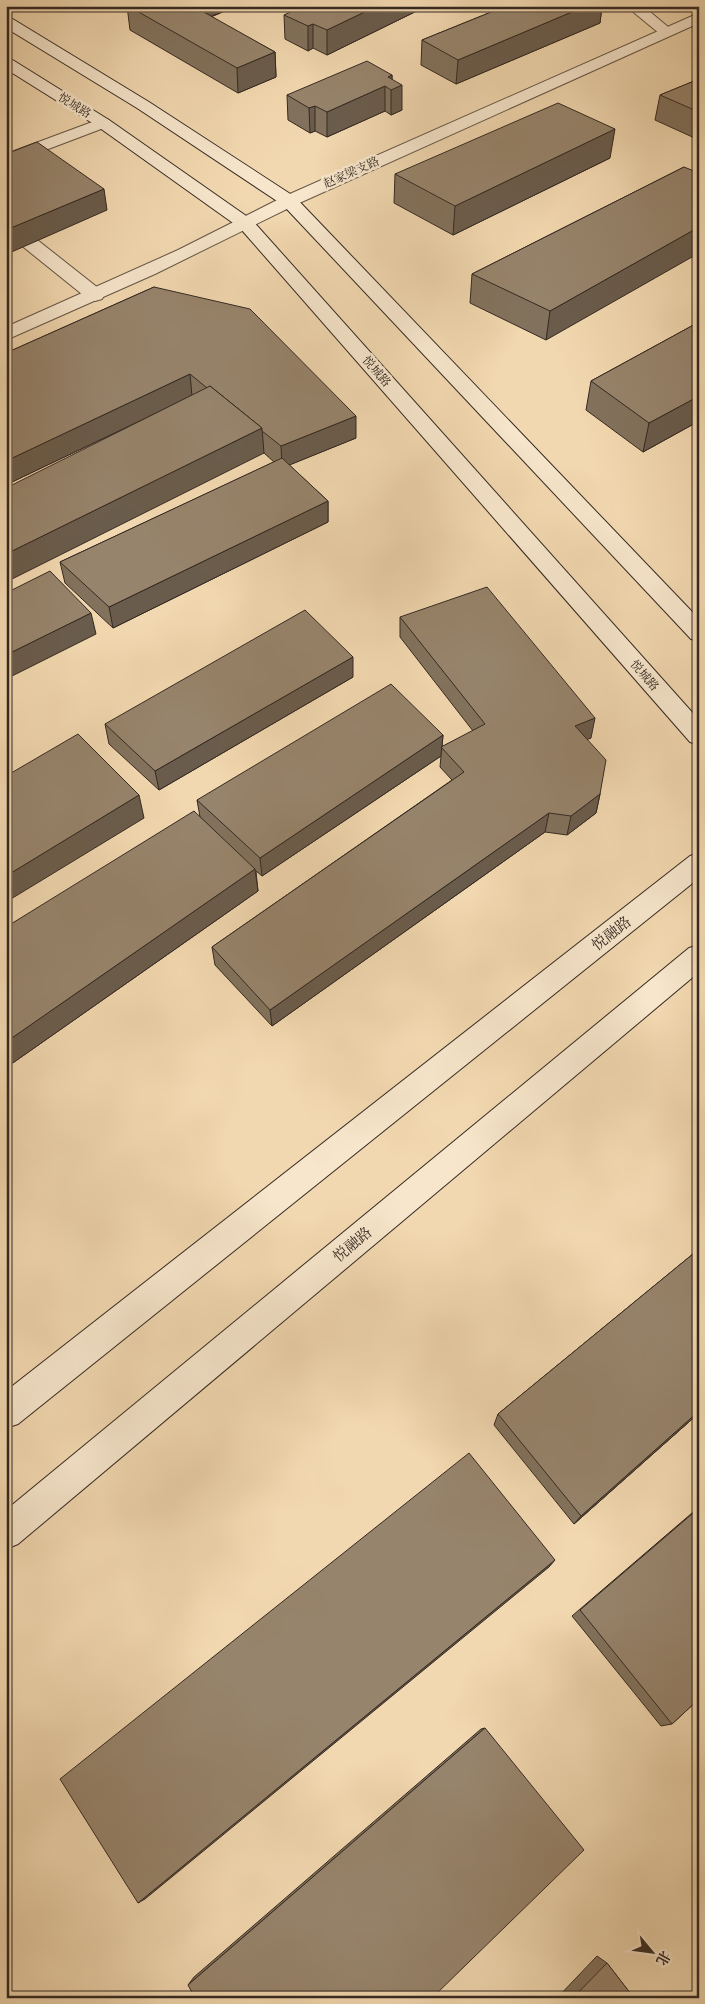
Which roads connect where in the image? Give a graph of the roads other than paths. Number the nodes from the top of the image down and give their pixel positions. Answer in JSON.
{"nodes":[{"id":1,"x":633,"y":6,"type":"edge"},
{"id":2,"x":699,"y":17,"type":"edge"},
{"id":3,"x":6,"y":21,"type":"edge"},
{"id":4,"x":665,"y":30,"type":"junction"},
{"id":5,"x":6,"y":62,"type":"edge"},
{"id":6,"x":103,"y":123,"type":"junction"},
{"id":7,"x":6,"y":160,"type":"edge"},
{"id":8,"x":289,"y":201,"type":"junction"},
{"id":9,"x":6,"y":224,"type":"edge"},
{"id":10,"x":246,"y":224,"type":"junction"},
{"id":11,"x":95,"y":295,"type":"junction"},
{"id":12,"x":6,"y":334,"type":"edge"},
{"id":13,"x":699,"y":633,"type":"edge"},
{"id":14,"x":699,"y":736,"type":"edge"},
{"id":15,"x":699,"y":864,"type":"edge"},
{"id":16,"x":699,"y":956,"type":"edge"},
{"id":17,"x":6,"y":1412,"type":"edge"},
{"id":18,"x":6,"y":1532,"type":"edge"}],
"edges":[{"from":1,"to":4,"type":"main road"},
{"from":2,"to":4,"type":"main road","name":"赵家梁支路"},
{"from":3,"to":8,"type":"main road"},
{"from":4,"to":8,"type":"main road","name":"赵家梁支路"},
{"from":5,"to":6,"type":"main road","name":"悦城路"},
{"from":6,"to":7,"type":"main road"},
{"from":6,"to":10,"type":"main road","name":"悦城路"},
{"from":8,"to":10,"type":"main road","name":"赵家梁支路"},
{"from":8,"to":13,"type":"main road"},
{"from":9,"to":11,"type":"main road"},
{"from":10,"to":11,"type":"main road","name":"赵家梁支路"},
{"from":10,"to":14,"type":"main road","name":"悦城路"},
{"from":11,"to":12,"type":"main road","name":"赵家梁支路"},
{"from":15,"to":17,"type":"main road","name":"悦融路"},
{"from":16,"to":18,"type":"main road","name":"悦融路"}]}
